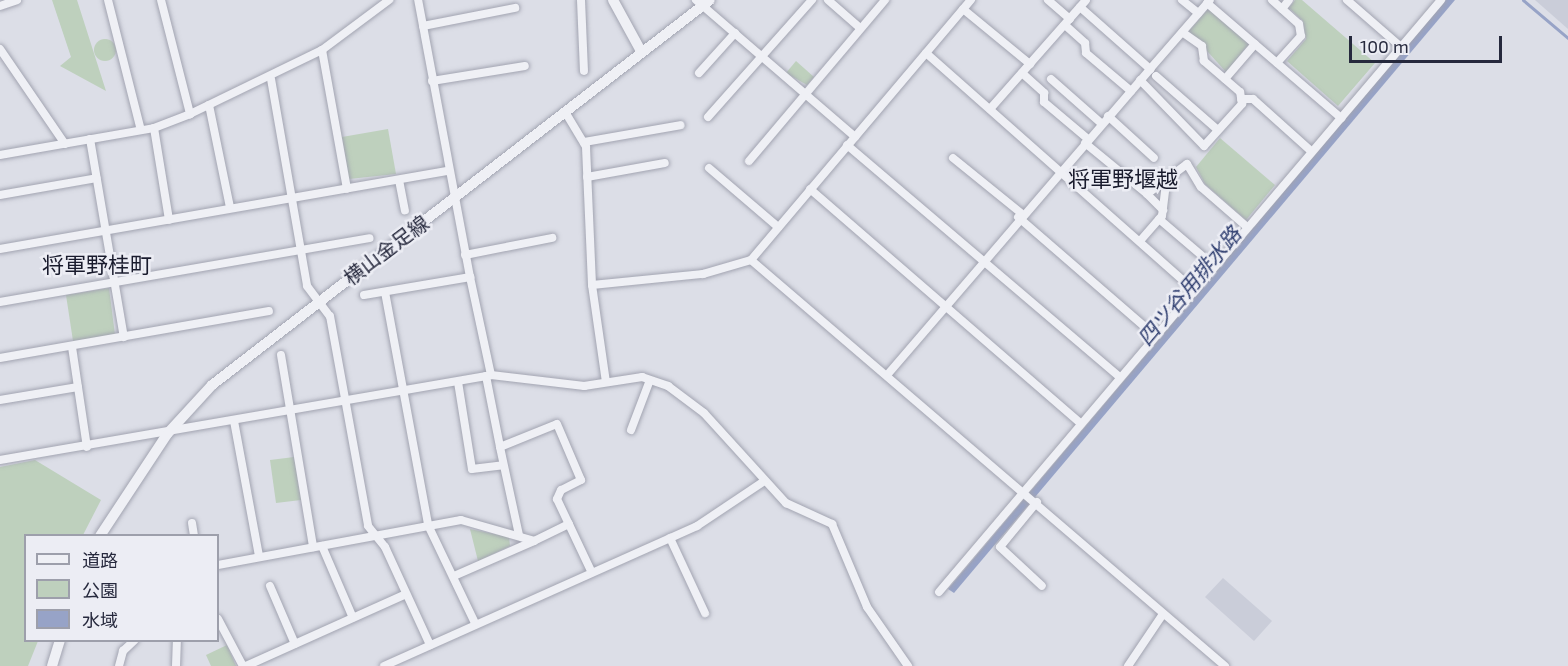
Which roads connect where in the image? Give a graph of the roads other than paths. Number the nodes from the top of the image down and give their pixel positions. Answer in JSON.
{"nodes":[{"id":1,"x":17,"y":0,"type":"edge"},
{"id":2,"x":108,"y":0,"type":"edge"},
{"id":3,"x":161,"y":0,"type":"edge"},
{"id":4,"x":389,"y":0,"type":"edge"},
{"id":5,"x":418,"y":0,"type":"edge"},
{"id":6,"x":581,"y":0,"type":"edge"},
{"id":7,"x":613,"y":0,"type":"edge"},
{"id":8,"x":812,"y":0,"type":"edge"},
{"id":9,"x":828,"y":0,"type":"edge"},
{"id":10,"x":885,"y":0,"type":"edge"},
{"id":11,"x":971,"y":0,"type":"edge"},
{"id":12,"x":1048,"y":0,"type":"edge"},
{"id":13,"x":1182,"y":0,"type":"edge"},
{"id":14,"x":1272,"y":0,"type":"edge"},
{"id":15,"x":1289,"y":0,"type":"edge"},
{"id":16,"x":1347,"y":0,"type":"edge"},
{"id":17,"x":1441,"y":0,"type":"edge"},
{"id":18,"x":703,"y":2,"type":"edge"},
{"id":19,"x":1208,"y":2,"type":"edge"},
{"id":20,"x":1083,"y":4,"type":"edge"},
{"id":21,"x":0,"y":6,"type":"edge"},
{"id":22,"x":514,"y":8,"type":"dead end"},
{"id":23,"x":963,"y":9,"type":"junction"},
{"id":24,"x":1282,"y":9,"type":"junction"},
{"id":25,"x":1198,"y":13,"type":"junction"},
{"id":26,"x":1067,"y":22,"type":"junction"},
{"id":27,"x":423,"y":26,"type":"junction"},
{"id":28,"x":860,"y":28,"type":"junction"},
{"id":29,"x":1182,"y":32,"type":"junction"},
{"id":30,"x":735,"y":33,"type":"junction"},
{"id":31,"x":1255,"y":44,"type":"junction"},
{"id":32,"x":1401,"y":46,"type":"junction"},
{"id":33,"x":0,"y":50,"type":"edge"},
{"id":34,"x":322,"y":50,"type":"junction"},
{"id":35,"x":642,"y":53,"type":"junction"},
{"id":36,"x":927,"y":53,"type":"junction"},
{"id":37,"x":761,"y":56,"type":"junction"},
{"id":38,"x":1277,"y":63,"type":"junction"},
{"id":39,"x":1030,"y":64,"type":"junction"},
{"id":40,"x":525,"y":66,"type":"dead end"},
{"id":41,"x":1150,"y":69,"type":"junction"},
{"id":42,"x":584,"y":71,"type":"dead end"},
{"id":43,"x":699,"y":73,"type":"dead end"},
{"id":44,"x":1022,"y":73,"type":"junction"},
{"id":45,"x":1156,"y":76,"type":"dead end"},
{"id":46,"x":271,"y":79,"type":"junction"},
{"id":47,"x":1051,"y":79,"type":"dead end"},
{"id":48,"x":1225,"y":79,"type":"junction"},
{"id":49,"x":1140,"y":80,"type":"junction"},
{"id":50,"x":432,"y":81,"type":"junction"},
{"id":51,"x":1131,"y":91,"type":"junction"},
{"id":52,"x":804,"y":93,"type":"junction"},
{"id":53,"x":1241,"y":99,"type":"junction"},
{"id":54,"x":209,"y":105,"type":"junction"},
{"id":55,"x":990,"y":109,"type":"junction"},
{"id":56,"x":190,"y":114,"type":"junction"},
{"id":57,"x":567,"y":115,"type":"junction"},
{"id":58,"x":1108,"y":116,"type":"junction"},
{"id":59,"x":708,"y":117,"type":"dead end"},
{"id":60,"x":1341,"y":117,"type":"junction"},
{"id":61,"x":1102,"y":124,"type":"junction"},
{"id":62,"x":681,"y":125,"type":"dead end"},
{"id":63,"x":154,"y":128,"type":"junction"},
{"id":64,"x":141,"y":130,"type":"junction"},
{"id":65,"x":1218,"y":130,"type":"junction"},
{"id":66,"x":855,"y":137,"type":"junction"},
{"id":67,"x":90,"y":139,"type":"junction"},
{"id":68,"x":1087,"y":141,"type":"junction"},
{"id":69,"x":584,"y":142,"type":"junction"},
{"id":70,"x":65,"y":144,"type":"junction"},
{"id":71,"x":0,"y":145,"type":"edge"},
{"id":72,"x":848,"y":145,"type":"junction"},
{"id":73,"x":1312,"y":152,"type":"junction"},
{"id":74,"x":3,"y":154,"type":"edge"},
{"id":75,"x":952,"y":158,"type":"dead end"},
{"id":76,"x":1154,"y":158,"type":"dead end"},
{"id":77,"x":749,"y":161,"type":"dead end"},
{"id":78,"x":665,"y":163,"type":"dead end"},
{"id":79,"x":709,"y":168,"type":"dead end"},
{"id":80,"x":448,"y":171,"type":"junction"},
{"id":81,"x":1059,"y":171,"type":"junction"},
{"id":82,"x":588,"y":177,"type":"junction"},
{"id":83,"x":97,"y":178,"type":"junction"},
{"id":84,"x":1167,"y":178,"type":"junction"},
{"id":85,"x":399,"y":180,"type":"junction"},
{"id":86,"x":347,"y":189,"type":"junction"},
{"id":87,"x":810,"y":189,"type":"junction"},
{"id":88,"x":1146,"y":194,"type":"junction"},
{"id":89,"x":0,"y":195,"type":"edge"},
{"id":90,"x":292,"y":199,"type":"junction"},
{"id":91,"x":454,"y":199,"type":"junction"},
{"id":92,"x":230,"y":207,"type":"junction"},
{"id":93,"x":405,"y":210,"type":"dead end"},
{"id":94,"x":1163,"y":210,"type":"junction"},
{"id":95,"x":1019,"y":215,"type":"junction"},
{"id":96,"x":1159,"y":219,"type":"junction"},
{"id":97,"x":169,"y":220,"type":"junction"},
{"id":98,"x":778,"y":227,"type":"junction"},
{"id":99,"x":1247,"y":227,"type":"junction"},
{"id":100,"x":106,"y":231,"type":"junction"},
{"id":101,"x":369,"y":238,"type":"dead end"},
{"id":102,"x":552,"y":238,"type":"dead end"},
{"id":103,"x":1140,"y":241,"type":"junction"},
{"id":104,"x":0,"y":249,"type":"edge"},
{"id":105,"x":300,"y":249,"type":"junction"},
{"id":106,"x":465,"y":255,"type":"junction"},
{"id":107,"x":984,"y":258,"type":"junction"},
{"id":108,"x":751,"y":260,"type":"junction"},
{"id":109,"x":1214,"y":266,"type":"junction"},
{"id":110,"x":470,"y":277,"type":"junction"},
{"id":111,"x":115,"y":281,"type":"junction"},
{"id":112,"x":592,"y":285,"type":"junction"},
{"id":113,"x":1194,"y":290,"type":"junction"},
{"id":114,"x":385,"y":292,"type":"junction"},
{"id":115,"x":364,"y":295,"type":"dead end"},
{"id":116,"x":0,"y":302,"type":"edge"},
{"id":117,"x":317,"y":302,"type":"junction"},
{"id":118,"x":945,"y":306,"type":"junction"},
{"id":119,"x":269,"y":311,"type":"dead end"},
{"id":120,"x":1155,"y":335,"type":"junction"},
{"id":121,"x":124,"y":337,"type":"junction"},
{"id":122,"x":72,"y":347,"type":"junction"},
{"id":123,"x":281,"y":355,"type":"dead end"},
{"id":124,"x":0,"y":358,"type":"edge"},
{"id":125,"x":888,"y":374,"type":"junction"},
{"id":126,"x":488,"y":376,"type":"junction"},
{"id":127,"x":1120,"y":376,"type":"junction"},
{"id":128,"x":650,"y":380,"type":"junction"},
{"id":129,"x":458,"y":382,"type":"junction"},
{"id":130,"x":606,"y":382,"type":"junction"},
{"id":131,"x":78,"y":387,"type":"junction"},
{"id":132,"x":403,"y":390,"type":"junction"},
{"id":133,"x":0,"y":400,"type":"edge"},
{"id":134,"x":346,"y":401,"type":"junction"},
{"id":135,"x":290,"y":411,"type":"junction"},
{"id":136,"x":234,"y":422,"type":"junction"},
{"id":137,"x":1080,"y":422,"type":"junction"},
{"id":138,"x":631,"y":430,"type":"dead end"},
{"id":139,"x":168,"y":433,"type":"junction"},
{"id":140,"x":87,"y":447,"type":"junction"},
{"id":141,"x":500,"y":447,"type":"junction"},
{"id":142,"x":0,"y":460,"type":"edge"},
{"id":143,"x":503,"y":465,"type":"junction"},
{"id":144,"x":763,"y":482,"type":"junction"},
{"id":145,"x":1023,"y":491,"type":"junction"},
{"id":146,"x":1035,"y":501,"type":"junction"},
{"id":147,"x":192,"y":523,"type":"dead end"},
{"id":148,"x":569,"y":524,"type":"junction"},
{"id":149,"x":428,"y":525,"type":"junction"},
{"id":150,"x":101,"y":534,"type":"edge"},
{"id":151,"x":194,"y":534,"type":"edge"},
{"id":152,"x":375,"y":535,"type":"junction"},
{"id":153,"x":519,"y":535,"type":"junction"},
{"id":154,"x":670,"y":538,"type":"junction"},
{"id":155,"x":534,"y":541,"type":"junction"},
{"id":156,"x":318,"y":546,"type":"junction"},
{"id":157,"x":259,"y":556,"type":"junction"},
{"id":158,"x":219,"y":565,"type":"edge"},
{"id":159,"x":591,"y":571,"type":"junction"},
{"id":160,"x":454,"y":576,"type":"junction"},
{"id":161,"x":270,"y":586,"type":"dead end"},
{"id":162,"x":1042,"y":586,"type":"dead end"},
{"id":163,"x":939,"y":592,"type":"dead end"},
{"id":164,"x":406,"y":594,"type":"junction"},
{"id":165,"x":705,"y":613,"type":"dead end"},
{"id":166,"x":1163,"y":614,"type":"junction"},
{"id":167,"x":353,"y":618,"type":"junction"},
{"id":168,"x":475,"y":623,"type":"junction"},
{"id":169,"x":219,"y":624,"type":"edge"},
{"id":170,"x":59,"y":642,"type":"edge"},
{"id":171,"x":133,"y":642,"type":"edge"},
{"id":172,"x":177,"y":642,"type":"edge"},
{"id":173,"x":295,"y":644,"type":"junction"},
{"id":174,"x":430,"y":645,"type":"junction"},
{"id":175,"x":52,"y":666,"type":"edge"},
{"id":176,"x":119,"y":666,"type":"edge"},
{"id":177,"x":176,"y":666,"type":"edge"},
{"id":178,"x":244,"y":666,"type":"edge"},
{"id":179,"x":384,"y":666,"type":"edge"},
{"id":180,"x":908,"y":666,"type":"edge"},
{"id":181,"x":1128,"y":666,"type":"edge"},
{"id":182,"x":1225,"y":666,"type":"edge"}],
"edges":[{"from":1,"to":21,"type":"street"},
{"from":2,"to":64,"type":"street"},
{"from":3,"to":56,"type":"street"},
{"from":4,"to":34,"type":"street"},
{"from":5,"to":27,"type":"street"},
{"from":6,"to":42,"type":"street"},
{"from":7,"to":35,"type":"street"},
{"from":8,"to":37,"type":"street"},
{"from":9,"to":28,"type":"street"},
{"from":10,"to":28,"type":"street"},
{"from":11,"to":23,"type":"street"},
{"from":12,"to":26,"type":"street"},
{"from":13,"to":25,"type":"street"},
{"from":14,"to":24,"type":"street"},
{"from":15,"to":24,"type":"street"},
{"from":16,"to":32,"type":"street"},
{"from":17,"to":32,"type":"street"},
{"from":18,"to":30,"type":"street"},
{"from":18,"to":35,"type":"street","name":"横山金足線"},
{"from":19,"to":25,"type":"street"},
{"from":19,"to":31,"type":"street"},
{"from":20,"to":26,"type":"street"},
{"from":20,"to":41,"type":"street"},
{"from":22,"to":27,"type":"street"},
{"from":23,"to":36,"type":"street"},
{"from":23,"to":39,"type":"street"},
{"from":24,"to":38,"type":"street"},
{"from":25,"to":29,"type":"street"},
{"from":26,"to":39,"type":"street"},
{"from":26,"to":51,"type":"street"},
{"from":27,"to":50,"type":"street"},
{"from":28,"to":52,"type":"street"},
{"from":29,"to":41,"type":"street"},
{"from":29,"to":48,"type":"street"},
{"from":30,"to":37,"type":"street"},
{"from":30,"to":43,"type":"street"},
{"from":31,"to":38,"type":"street"},
{"from":31,"to":48,"type":"street"},
{"from":32,"to":60,"type":"street"},
{"from":33,"to":70,"type":"street"},
{"from":34,"to":46,"type":"street"},
{"from":34,"to":86,"type":"street"},
{"from":35,"to":57,"type":"street","name":"横山金足線"},
{"from":36,"to":55,"type":"street"},
{"from":36,"to":66,"type":"street"},
{"from":37,"to":52,"type":"street"},
{"from":37,"to":59,"type":"street"},
{"from":38,"to":60,"type":"street"},
{"from":39,"to":44,"type":"street"},
{"from":40,"to":50,"type":"street"},
{"from":41,"to":49,"type":"street"},
{"from":44,"to":55,"type":"street"},
{"from":44,"to":68,"type":"street"},
{"from":45,"to":65,"type":"street"},
{"from":46,"to":54,"type":"street"},
{"from":46,"to":90,"type":"street"},
{"from":47,"to":61,"type":"street"},
{"from":48,"to":53,"type":"street"},
{"from":49,"to":51,"type":"street"},
{"from":49,"to":65,"type":"street"},
{"from":50,"to":80,"type":"street"},
{"from":51,"to":58,"type":"street"},
{"from":52,"to":66,"type":"street"},
{"from":52,"to":77,"type":"street"},
{"from":53,"to":65,"type":"street"},
{"from":53,"to":73,"type":"street"},
{"from":54,"to":56,"type":"street"},
{"from":54,"to":92,"type":"street"},
{"from":55,"to":81,"type":"street"},
{"from":56,"to":63,"type":"street"},
{"from":57,"to":69,"type":"street"},
{"from":57,"to":91,"type":"street","name":"横山金足線"},
{"from":58,"to":61,"type":"street"},
{"from":58,"to":76,"type":"street"},
{"from":60,"to":73,"type":"street"},
{"from":61,"to":68,"type":"street"},
{"from":62,"to":69,"type":"street"},
{"from":63,"to":64,"type":"street"},
{"from":63,"to":97,"type":"street"},
{"from":64,"to":67,"type":"street"},
{"from":66,"to":72,"type":"street"},
{"from":67,"to":70,"type":"street"},
{"from":67,"to":83,"type":"street"},
{"from":68,"to":81,"type":"street"},
{"from":68,"to":88,"type":"street"},
{"from":69,"to":82,"type":"street"},
{"from":70,"to":74,"type":"street"},
{"from":71,"to":74,"type":"street"},
{"from":72,"to":87,"type":"street"},
{"from":72,"to":107,"type":"street"},
{"from":73,"to":99,"type":"street"},
{"from":75,"to":95,"type":"street"},
{"from":78,"to":82,"type":"street"},
{"from":79,"to":98,"type":"street"},
{"from":80,"to":85,"type":"street"},
{"from":80,"to":91,"type":"street"},
{"from":81,"to":95,"type":"street"},
{"from":81,"to":103,"type":"street"},
{"from":82,"to":112,"type":"street"},
{"from":83,"to":89,"type":"street"},
{"from":83,"to":100,"type":"street"},
{"from":84,"to":88,"type":"street"},
{"from":84,"to":94,"type":"street"},
{"from":84,"to":99,"type":"street"},
{"from":85,"to":86,"type":"street"},
{"from":85,"to":93,"type":"street"},
{"from":86,"to":90,"type":"street"},
{"from":87,"to":98,"type":"street"},
{"from":87,"to":118,"type":"street"},
{"from":88,"to":94,"type":"street"},
{"from":90,"to":92,"type":"street"},
{"from":90,"to":105,"type":"street"},
{"from":91,"to":106,"type":"street"},
{"from":91,"to":117,"type":"street","name":"横山金足線"},
{"from":92,"to":97,"type":"street"},
{"from":94,"to":96,"type":"street"},
{"from":95,"to":107,"type":"street"},
{"from":95,"to":120,"type":"street"},
{"from":96,"to":103,"type":"street"},
{"from":96,"to":109,"type":"street"},
{"from":97,"to":100,"type":"street"},
{"from":98,"to":108,"type":"street"},
{"from":99,"to":109,"type":"street"},
{"from":100,"to":104,"type":"street"},
{"from":100,"to":111,"type":"street"},
{"from":101,"to":105,"type":"street"},
{"from":102,"to":106,"type":"street"},
{"from":103,"to":113,"type":"street"},
{"from":105,"to":111,"type":"street"},
{"from":105,"to":117,"type":"street"},
{"from":106,"to":110,"type":"street"},
{"from":107,"to":118,"type":"street"},
{"from":107,"to":127,"type":"street"},
{"from":108,"to":112,"type":"street"},
{"from":108,"to":125,"type":"street"},
{"from":109,"to":113,"type":"street"},
{"from":110,"to":114,"type":"street"},
{"from":110,"to":126,"type":"street"},
{"from":111,"to":116,"type":"street"},
{"from":111,"to":121,"type":"street"},
{"from":112,"to":130,"type":"street"},
{"from":113,"to":120,"type":"street"},
{"from":114,"to":115,"type":"street"},
{"from":114,"to":132,"type":"street"},
{"from":117,"to":134,"type":"street"},
{"from":117,"to":139,"type":"street","name":"横山金足線"},
{"from":118,"to":125,"type":"street"},
{"from":118,"to":137,"type":"street"},
{"from":119,"to":121,"type":"street"},
{"from":120,"to":127,"type":"street"},
{"from":121,"to":122,"type":"street"},
{"from":122,"to":124,"type":"street"},
{"from":122,"to":131,"type":"street"},
{"from":123,"to":135,"type":"street"},
{"from":125,"to":145,"type":"street"},
{"from":126,"to":129,"type":"street"},
{"from":126,"to":130,"type":"street"},
{"from":126,"to":141,"type":"street"},
{"from":127,"to":137,"type":"street"},
{"from":128,"to":130,"type":"street"},
{"from":128,"to":138,"type":"street"},
{"from":128,"to":144,"type":"street"},
{"from":129,"to":132,"type":"street"},
{"from":129,"to":143,"type":"street"},
{"from":131,"to":133,"type":"street"},
{"from":131,"to":140,"type":"street"},
{"from":132,"to":134,"type":"street"},
{"from":132,"to":149,"type":"street"},
{"from":134,"to":135,"type":"street"},
{"from":134,"to":152,"type":"street"},
{"from":135,"to":136,"type":"street"},
{"from":135,"to":156,"type":"street"},
{"from":136,"to":139,"type":"street"},
{"from":136,"to":157,"type":"street"},
{"from":137,"to":145,"type":"street"},
{"from":139,"to":140,"type":"street"},
{"from":139,"to":150,"type":"street","name":"横山金足線"},
{"from":140,"to":142,"type":"street"},
{"from":141,"to":143,"type":"street"},
{"from":141,"to":148,"type":"street"},
{"from":143,"to":153,"type":"street"},
{"from":144,"to":154,"type":"street"},
{"from":144,"to":180,"type":"street"},
{"from":145,"to":146,"type":"street"},
{"from":145,"to":163,"type":"street"},
{"from":146,"to":162,"type":"street"},
{"from":146,"to":166,"type":"street"},
{"from":147,"to":151,"type":"street"},
{"from":148,"to":155,"type":"street"},
{"from":148,"to":159,"type":"street"},
{"from":149,"to":152,"type":"street"},
{"from":149,"to":153,"type":"street"},
{"from":149,"to":160,"type":"street"},
{"from":152,"to":156,"type":"street"},
{"from":152,"to":164,"type":"street"},
{"from":153,"to":155,"type":"street"},
{"from":154,"to":159,"type":"street"},
{"from":154,"to":165,"type":"street"},
{"from":155,"to":160,"type":"street"},
{"from":156,"to":157,"type":"street"},
{"from":156,"to":167,"type":"street"},
{"from":157,"to":158,"type":"street"},
{"from":159,"to":168,"type":"street"},
{"from":160,"to":168,"type":"street"},
{"from":161,"to":173,"type":"street"},
{"from":164,"to":167,"type":"street"},
{"from":164,"to":174,"type":"street"},
{"from":166,"to":181,"type":"street"},
{"from":166,"to":182,"type":"street"},
{"from":167,"to":173,"type":"street"},
{"from":168,"to":174,"type":"street"},
{"from":169,"to":178,"type":"street"},
{"from":170,"to":175,"type":"street"},
{"from":171,"to":176,"type":"street"},
{"from":172,"to":177,"type":"street"},
{"from":173,"to":178,"type":"street"},
{"from":174,"to":179,"type":"street"}]}
